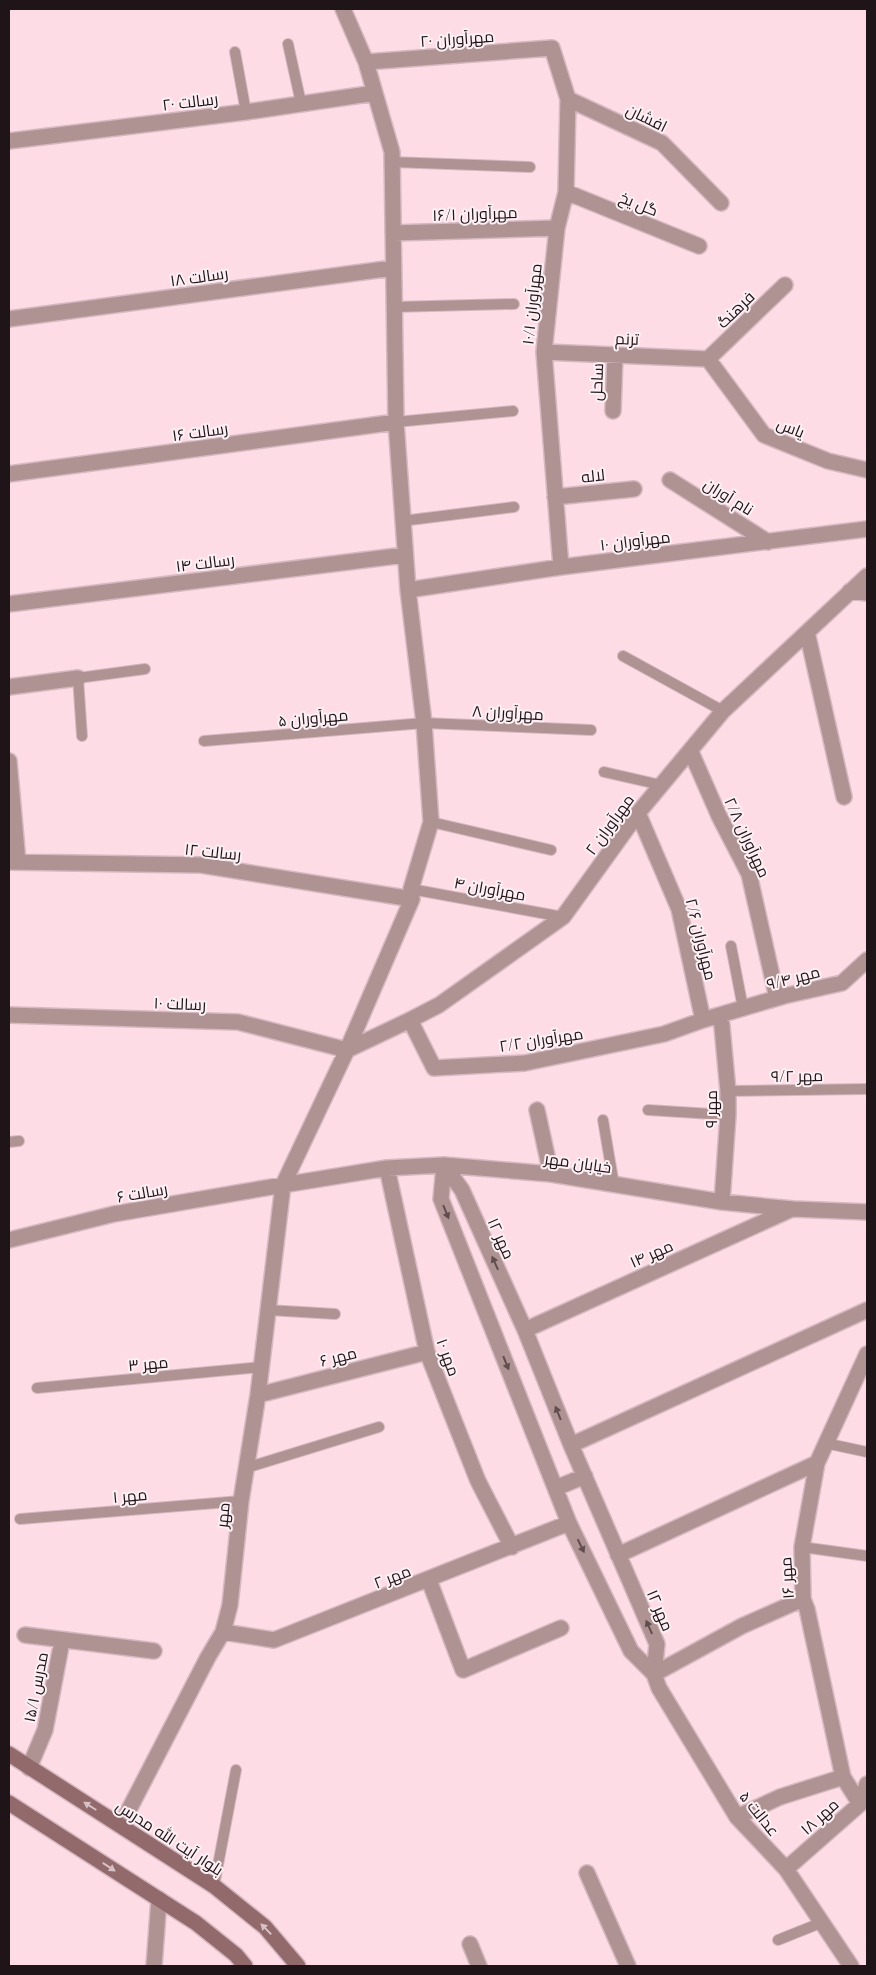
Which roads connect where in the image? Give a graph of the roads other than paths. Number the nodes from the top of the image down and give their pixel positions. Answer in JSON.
{"nodes":[{"id":1,"x":343,"y":9,"type":"edge"},
{"id":2,"x":288,"y":44,"type":"dead end"},
{"id":3,"x":552,"y":48,"type":"joint"},
{"id":4,"x":235,"y":52,"type":"dead end"},
{"id":5,"x":366,"y":62,"type":"junction"},
{"id":6,"x":374,"y":93,"type":"junction"},
{"id":7,"x":568,"y":99,"type":"junction"},
{"id":8,"x":302,"y":103,"type":"junction"},
{"id":9,"x":246,"y":112,"type":"junction"},
{"id":10,"x":9,"y":141,"type":"edge"},
{"id":11,"x":392,"y":162,"type":"junction"},
{"id":12,"x":530,"y":167,"type":"dead end"},
{"id":13,"x":566,"y":192,"type":"junction"},
{"id":14,"x":721,"y":203,"type":"dead end"},
{"id":15,"x":557,"y":228,"type":"junction"},
{"id":16,"x":393,"y":233,"type":"junction"},
{"id":17,"x":699,"y":246,"type":"dead end"},
{"id":18,"x":393,"y":268,"type":"junction"},
{"id":19,"x":785,"y":285,"type":"dead end"},
{"id":20,"x":514,"y":304,"type":"dead end"},
{"id":21,"x":393,"y":307,"type":"junction"},
{"id":22,"x":9,"y":319,"type":"edge"},
{"id":23,"x":544,"y":352,"type":"junction"},
{"id":24,"x":615,"y":355,"type":"junction"},
{"id":25,"x":708,"y":359,"type":"junction"},
{"id":26,"x":613,"y":410,"type":"dead end"},
{"id":27,"x":513,"y":411,"type":"dead end"},
{"id":28,"x":396,"y":422,"type":"junction"},
{"id":29,"x":867,"y":470,"type":"edge"},
{"id":30,"x":9,"y":474,"type":"edge"},
{"id":31,"x":670,"y":480,"type":"dead end"},
{"id":32,"x":634,"y":489,"type":"dead end"},
{"id":33,"x":555,"y":497,"type":"junction"},
{"id":34,"x":514,"y":508,"type":"dead end"},
{"id":35,"x":402,"y":521,"type":"junction"},
{"id":36,"x":867,"y":529,"type":"edge"},
{"id":37,"x":768,"y":542,"type":"junction"},
{"id":38,"x":405,"y":555,"type":"junction"},
{"id":39,"x":561,"y":567,"type":"junction"},
{"id":40,"x":867,"y":576,"type":"edge"},
{"id":41,"x":408,"y":590,"type":"junction"},
{"id":42,"x":850,"y":591,"type":"junction"},
{"id":43,"x":867,"y":593,"type":"edge"},
{"id":44,"x":9,"y":604,"type":"edge"},
{"id":45,"x":807,"y":632,"type":"junction"},
{"id":46,"x":623,"y":656,"type":"dead end"},
{"id":47,"x":145,"y":670,"type":"dead end"},
{"id":48,"x":78,"y":678,"type":"junction"},
{"id":49,"x":9,"y":687,"type":"edge"},
{"id":50,"x":723,"y":711,"type":"junction"},
{"id":51,"x":424,"y":723,"type":"junction"},
{"id":52,"x":591,"y":730,"type":"dead end"},
{"id":53,"x":82,"y":736,"type":"dead end"},
{"id":54,"x":204,"y":741,"type":"dead end"},
{"id":55,"x":691,"y":752,"type":"junction"},
{"id":56,"x":9,"y":761,"type":"edge"},
{"id":57,"x":604,"y":772,"type":"dead end"},
{"id":58,"x":662,"y":785,"type":"junction"},
{"id":59,"x":844,"y":797,"type":"dead end"},
{"id":60,"x":638,"y":813,"type":"junction"},
{"id":61,"x":431,"y":822,"type":"junction"},
{"id":62,"x":551,"y":850,"type":"dead end"},
{"id":63,"x":13,"y":862,"type":"edge"},
{"id":64,"x":411,"y":894,"type":"junction"},
{"id":65,"x":563,"y":917,"type":"junction"},
{"id":66,"x":731,"y":946,"type":"dead end"},
{"id":67,"x":867,"y":960,"type":"edge"},
{"id":68,"x":777,"y":998,"type":"junction"},
{"id":69,"x":743,"y":1008,"type":"junction"},
{"id":70,"x":9,"y":1015,"type":"edge"},
{"id":71,"x":721,"y":1016,"type":"junction"},
{"id":72,"x":410,"y":1020,"type":"junction"},
{"id":73,"x":703,"y":1020,"type":"junction"},
{"id":74,"x":347,"y":1050,"type":"junction"},
{"id":75,"x":867,"y":1089,"type":"edge"},
{"id":76,"x":728,"y":1091,"type":"junction"},
{"id":77,"x":538,"y":1110,"type":"dead end"},
{"id":78,"x":648,"y":1110,"type":"dead end"},
{"id":79,"x":728,"y":1115,"type":"junction"},
{"id":80,"x":603,"y":1120,"type":"dead end"},
{"id":81,"x":444,"y":1165,"type":"junction"},
{"id":82,"x":387,"y":1168,"type":"junction"},
{"id":83,"x":551,"y":1174,"type":"junction"},
{"id":84,"x":283,"y":1185,"type":"junction"},
{"id":85,"x":614,"y":1185,"type":"junction"},
{"id":86,"x":722,"y":1202,"type":"junction"},
{"id":87,"x":793,"y":1209,"type":"junction"},
{"id":88,"x":867,"y":1212,"type":"edge"},
{"id":89,"x":9,"y":1240,"type":"edge"},
{"id":90,"x":268,"y":1310,"type":"junction"},
{"id":91,"x":867,"y":1310,"type":"edge"},
{"id":92,"x":335,"y":1314,"type":"dead end"},
{"id":93,"x":525,"y":1330,"type":"junction"},
{"id":94,"x":427,"y":1352,"type":"junction"},
{"id":95,"x":867,"y":1354,"type":"edge"},
{"id":96,"x":261,"y":1367,"type":"junction"},
{"id":97,"x":38,"y":1388,"type":"dead end"},
{"id":98,"x":258,"y":1395,"type":"junction"},
{"id":99,"x":380,"y":1427,"type":"dead end"},
{"id":100,"x":825,"y":1443,"type":"junction"},
{"id":101,"x":571,"y":1445,"type":"junction"},
{"id":102,"x":867,"y":1452,"type":"edge"},
{"id":103,"x":817,"y":1463,"type":"junction"},
{"id":104,"x":246,"y":1468,"type":"junction"},
{"id":105,"x":585,"y":1476,"type":"junction"},
{"id":106,"x":556,"y":1488,"type":"junction"},
{"id":107,"x":241,"y":1501,"type":"junction"},
{"id":108,"x":20,"y":1519,"type":"dead end"},
{"id":109,"x":570,"y":1523,"type":"junction"},
{"id":110,"x":802,"y":1546,"type":"junction"},
{"id":111,"x":512,"y":1547,"type":"junction"},
{"id":112,"x":618,"y":1555,"type":"junction"},
{"id":113,"x":867,"y":1556,"type":"edge"},
{"id":114,"x":429,"y":1580,"type":"junction"},
{"id":115,"x":803,"y":1599,"type":"junction"},
{"id":116,"x":561,"y":1628,"type":"dead end"},
{"id":117,"x":223,"y":1632,"type":"junction"},
{"id":118,"x":25,"y":1635,"type":"dead end"},
{"id":119,"x":62,"y":1641,"type":"junction"},
{"id":120,"x":154,"y":1651,"type":"dead end"},
{"id":121,"x":654,"y":1674,"type":"junction"},
{"id":122,"x":9,"y":1754,"type":"edge"},
{"id":123,"x":29,"y":1768,"type":"junction"},
{"id":124,"x":236,"y":1770,"type":"dead end"},
{"id":125,"x":842,"y":1777,"type":"junction"},
{"id":126,"x":867,"y":1784,"type":"edge"},
{"id":127,"x":9,"y":1803,"type":"edge"},
{"id":128,"x":860,"y":1804,"type":"junction"},
{"id":129,"x":9,"y":1816,"type":"edge"},
{"id":130,"x":737,"y":1817,"type":"junction"},
{"id":131,"x":121,"y":1825,"type":"junction"},
{"id":132,"x":49,"y":1828,"type":"junction"},
{"id":133,"x":786,"y":1869,"type":"junction"},
{"id":134,"x":587,"y":1873,"type":"dead end"},
{"id":135,"x":214,"y":1886,"type":"junction"},
{"id":136,"x":159,"y":1899,"type":"junction"},
{"id":137,"x":822,"y":1922,"type":"junction"},
{"id":138,"x":778,"y":1940,"type":"dead end"},
{"id":139,"x":470,"y":1944,"type":"dead end"},
{"id":140,"x":154,"y":1966,"type":"edge"},
{"id":141,"x":245,"y":1966,"type":"edge"},
{"id":142,"x":298,"y":1966,"type":"edge"},
{"id":143,"x":480,"y":1966,"type":"edge"},
{"id":144,"x":628,"y":1966,"type":"edge"},
{"id":145,"x":851,"y":1966,"type":"edge"}],
"edges":[{"from":1,"to":5,"type":"street"},
{"from":2,"to":8,"type":"lane"},
{"from":3,"to":5,"type":"street","name":"مهرآوران ۲۰"},
{"from":3,"to":7,"type":"street","name":"مهرآوران ۱۰/۱"},
{"from":4,"to":9,"type":"lane"},
{"from":5,"to":6,"type":"street"},
{"from":6,"to":8,"type":"street","name":"رسالت ۲۰"},
{"from":6,"to":11,"type":"street"},
{"from":7,"to":13,"type":"street","name":"مهرآوران ۱۰/۱"},
{"from":7,"to":14,"type":"street","name":"افشان"},
{"from":8,"to":9,"type":"street","name":"رسالت ۲۰"},
{"from":9,"to":10,"type":"street","name":"رسالت ۲۰"},
{"from":11,"to":12,"type":"lane"},
{"from":11,"to":16,"type":"street"},
{"from":13,"to":15,"type":"street","name":"مهرآوران ۱۰/۱"},
{"from":13,"to":17,"type":"street","name":"گل یخ"},
{"from":15,"to":16,"type":"street","name":"مهرآوران ۱۶/۱"},
{"from":15,"to":23,"type":"street","name":"مهرآوران ۱۰/۱"},
{"from":16,"to":18,"type":"street"},
{"from":18,"to":21,"type":"street"},
{"from":18,"to":22,"type":"street","name":"رسالت ۱۸"},
{"from":19,"to":25,"type":"street","name":"فرهنگ"},
{"from":20,"to":21,"type":"lane"},
{"from":21,"to":28,"type":"street"},
{"from":23,"to":24,"type":"street","name":"ترنم"},
{"from":23,"to":33,"type":"street","name":"مهرآوران ۱۰/۱"},
{"from":24,"to":25,"type":"street","name":"ترنم"},
{"from":24,"to":26,"type":"street","name":"ساحل"},
{"from":25,"to":29,"type":"street","name":"یاس"},
{"from":27,"to":28,"type":"lane"},
{"from":28,"to":30,"type":"street","name":"رسالت ۱۶"},
{"from":28,"to":35,"type":"street"},
{"from":31,"to":37,"type":"street","name":"نام آوران"},
{"from":32,"to":33,"type":"street","name":"لاله"},
{"from":33,"to":39,"type":"street","name":"مهرآوران ۱۰/۱"},
{"from":34,"to":35,"type":"lane"},
{"from":35,"to":38,"type":"street"},
{"from":36,"to":37,"type":"street","name":"مهرآوران ۱۰"},
{"from":37,"to":39,"type":"street","name":"مهرآوران ۱۰"},
{"from":38,"to":41,"type":"street"},
{"from":38,"to":44,"type":"street","name":"رسالت ۱۴"},
{"from":39,"to":41,"type":"street","name":"مهرآوران ۱۰"},
{"from":40,"to":42,"type":"street","name":"مهرآوران ۲"},
{"from":41,"to":51,"type":"street"},
{"from":42,"to":43,"type":"street"},
{"from":42,"to":45,"type":"street","name":"مهرآوران ۲"},
{"from":45,"to":50,"type":"street","name":"مهرآوران ۲"},
{"from":45,"to":59,"type":"street"},
{"from":46,"to":50,"type":"lane"},
{"from":47,"to":48,"type":"lane"},
{"from":48,"to":49,"type":"street"},
{"from":48,"to":53,"type":"lane"},
{"from":50,"to":55,"type":"street","name":"مهرآوران ۲"},
{"from":51,"to":52,"type":"lane","name":"مهرآوران ۸"},
{"from":51,"to":54,"type":"lane","name":"مهرآوران ۵"},
{"from":51,"to":61,"type":"street"},
{"from":55,"to":58,"type":"street","name":"مهرآوران ۲"},
{"from":55,"to":68,"type":"street","name":"مهرآوران ۲/۸"},
{"from":56,"to":63,"type":"street"},
{"from":57,"to":58,"type":"lane"},
{"from":58,"to":60,"type":"street","name":"مهرآوران ۲"},
{"from":60,"to":65,"type":"street","name":"مهرآوران ۲"},
{"from":60,"to":73,"type":"street","name":"مهرآوران ۲/۶"},
{"from":61,"to":62,"type":"lane"},
{"from":61,"to":64,"type":"street","name":"مهر"},
{"from":63,"to":64,"type":"street","name":"رسالت ۱۲"},
{"from":64,"to":65,"type":"lane","name":"مهرآوران ۴"},
{"from":64,"to":74,"type":"street","name":"مهر"},
{"from":65,"to":72,"type":"street","name":"مهرآوران ۲"},
{"from":66,"to":69,"type":"lane"},
{"from":67,"to":68,"type":"street","name":"مهر ۹/۴"},
{"from":68,"to":69,"type":"street","name":"مهر ۹/۴"},
{"from":69,"to":71,"type":"street","name":"مهر ۹/۴"},
{"from":70,"to":74,"type":"street","name":"رسالت ۱۰"},
{"from":71,"to":73,"type":"street","name":"مهر ۹/۴"},
{"from":71,"to":76,"type":"street","name":"مهر ۹"},
{"from":72,"to":73,"type":"street","name":"مهرآوران ۲/۲"},
{"from":72,"to":74,"type":"street","name":"مهرآوران ۲"},
{"from":74,"to":84,"type":"street","name":"مهر"},
{"from":75,"to":76,"type":"lane","name":"مهر ۹/۲"},
{"from":76,"to":79,"type":"street","name":"مهر ۹"},
{"from":77,"to":83,"type":"street"},
{"from":78,"to":79,"type":"lane"},
{"from":79,"to":86,"type":"street","name":"مهر ۹"},
{"from":80,"to":85,"type":"lane"},
{"from":81,"to":82,"type":"street","name":"خیابان مهر"},
{"from":81,"to":83,"type":"street","name":"خیابان مهر"},
{"from":93,"to":81,"type":"street","name":"مهر ۱۲","one_way":true},
{"from":81,"to":106,"type":"street","one_way":true},
{"from":82,"to":84,"type":"street","name":"خیابان مهر"},
{"from":82,"to":94,"type":"street","name":"مهر ۱۰"},
{"from":83,"to":85,"type":"street","name":"خیابان مهر"},
{"from":84,"to":89,"type":"street","name":"رسالت ۶"},
{"from":84,"to":90,"type":"street","name":"مهر"},
{"from":85,"to":86,"type":"street","name":"خیابان مهر"},
{"from":86,"to":87,"type":"street","name":"خیابان مهر"},
{"from":87,"to":88,"type":"street","name":"خیابان مهر"},
{"from":87,"to":93,"type":"street","name":"مهر ۱۴"},
{"from":90,"to":92,"type":"lane"},
{"from":90,"to":96,"type":"street","name":"مهر"},
{"from":91,"to":101,"type":"street"},
{"from":101,"to":93,"type":"street","name":"مهر ۱۲","one_way":true},
{"from":94,"to":98,"type":"street","name":"مهر ۶"},
{"from":94,"to":111,"type":"street","name":"مهر ۱۰"},
{"from":95,"to":100,"type":"street","name":"مهر ۱۶"},
{"from":96,"to":97,"type":"lane","name":"مهر ۳"},
{"from":96,"to":98,"type":"street","name":"مهر"},
{"from":98,"to":104,"type":"street","name":"مهر"},
{"from":99,"to":104,"type":"lane"},
{"from":100,"to":102,"type":"lane"},
{"from":100,"to":103,"type":"street","name":"مهر ۱۶"},
{"from":101,"to":105,"type":"street","name":"مهر ۱۲"},
{"from":103,"to":110,"type":"street","name":"مهر ۱۶"},
{"from":103,"to":112,"type":"street"},
{"from":104,"to":107,"type":"street","name":"مهر"},
{"from":105,"to":106,"type":"street"},
{"from":105,"to":112,"type":"street","name":"مهر ۱۲"},
{"from":106,"to":109,"type":"street"},
{"from":107,"to":108,"type":"lane","name":"مهر ۱"},
{"from":107,"to":117,"type":"street","name":"مهر"},
{"from":109,"to":111,"type":"street","name":"مهر ۲"},
{"from":109,"to":121,"type":"street","one_way":true},
{"from":110,"to":113,"type":"lane"},
{"from":110,"to":115,"type":"street","name":"مهر ۱۶"},
{"from":111,"to":114,"type":"street","name":"مهر ۲"},
{"from":121,"to":112,"type":"street","name":"مهر ۱۲","one_way":true},
{"from":114,"to":116,"type":"street"},
{"from":114,"to":117,"type":"street","name":"مهر ۲"},
{"from":115,"to":121,"type":"street"},
{"from":115,"to":125,"type":"street","name":"مهر ۱۶"},
{"from":117,"to":131,"type":"street","name":"مهر"},
{"from":118,"to":119,"type":"street"},
{"from":119,"to":120,"type":"street"},
{"from":119,"to":123,"type":"street","name":"مدرس ۱۵/۱"},
{"from":121,"to":130,"type":"street","name":"عدالت ۵"},
{"from":122,"to":123,"type":"main road","name":"بلوار آیت الله مدرس"},
{"from":131,"to":123,"type":"main road","name":"بلوار آیت الله مدرس","one_way":true},
{"from":124,"to":135,"type":"lane"},
{"from":125,"to":128,"type":"street","name":"مهر ۱۶"},
{"from":125,"to":130,"type":"street"},
{"from":126,"to":128,"type":"street","name":"مهر ۱۸"},
{"from":127,"to":132,"type":"main road"},
{"from":128,"to":133,"type":"street","name":"مهر ۱۸"},
{"from":129,"to":132,"type":"main road"},
{"from":130,"to":133,"type":"street","name":"عدالت ۵"},
{"from":131,"to":135,"type":"main road","name":"بلوار آیت الله مدرس"},
{"from":132,"to":136,"type":"main road","one_way":true},
{"from":133,"to":137,"type":"street","name":"عدالت ۵"},
{"from":134,"to":144,"type":"street"},
{"from":142,"to":135,"type":"main road","name":"بلوار آیت الله مدرس","one_way":true},
{"from":136,"to":140,"type":"street"},
{"from":136,"to":141,"type":"main road"},
{"from":137,"to":138,"type":"lane"},
{"from":137,"to":145,"type":"street","name":"عدالت ۵"},
{"from":139,"to":143,"type":"street"}]}
